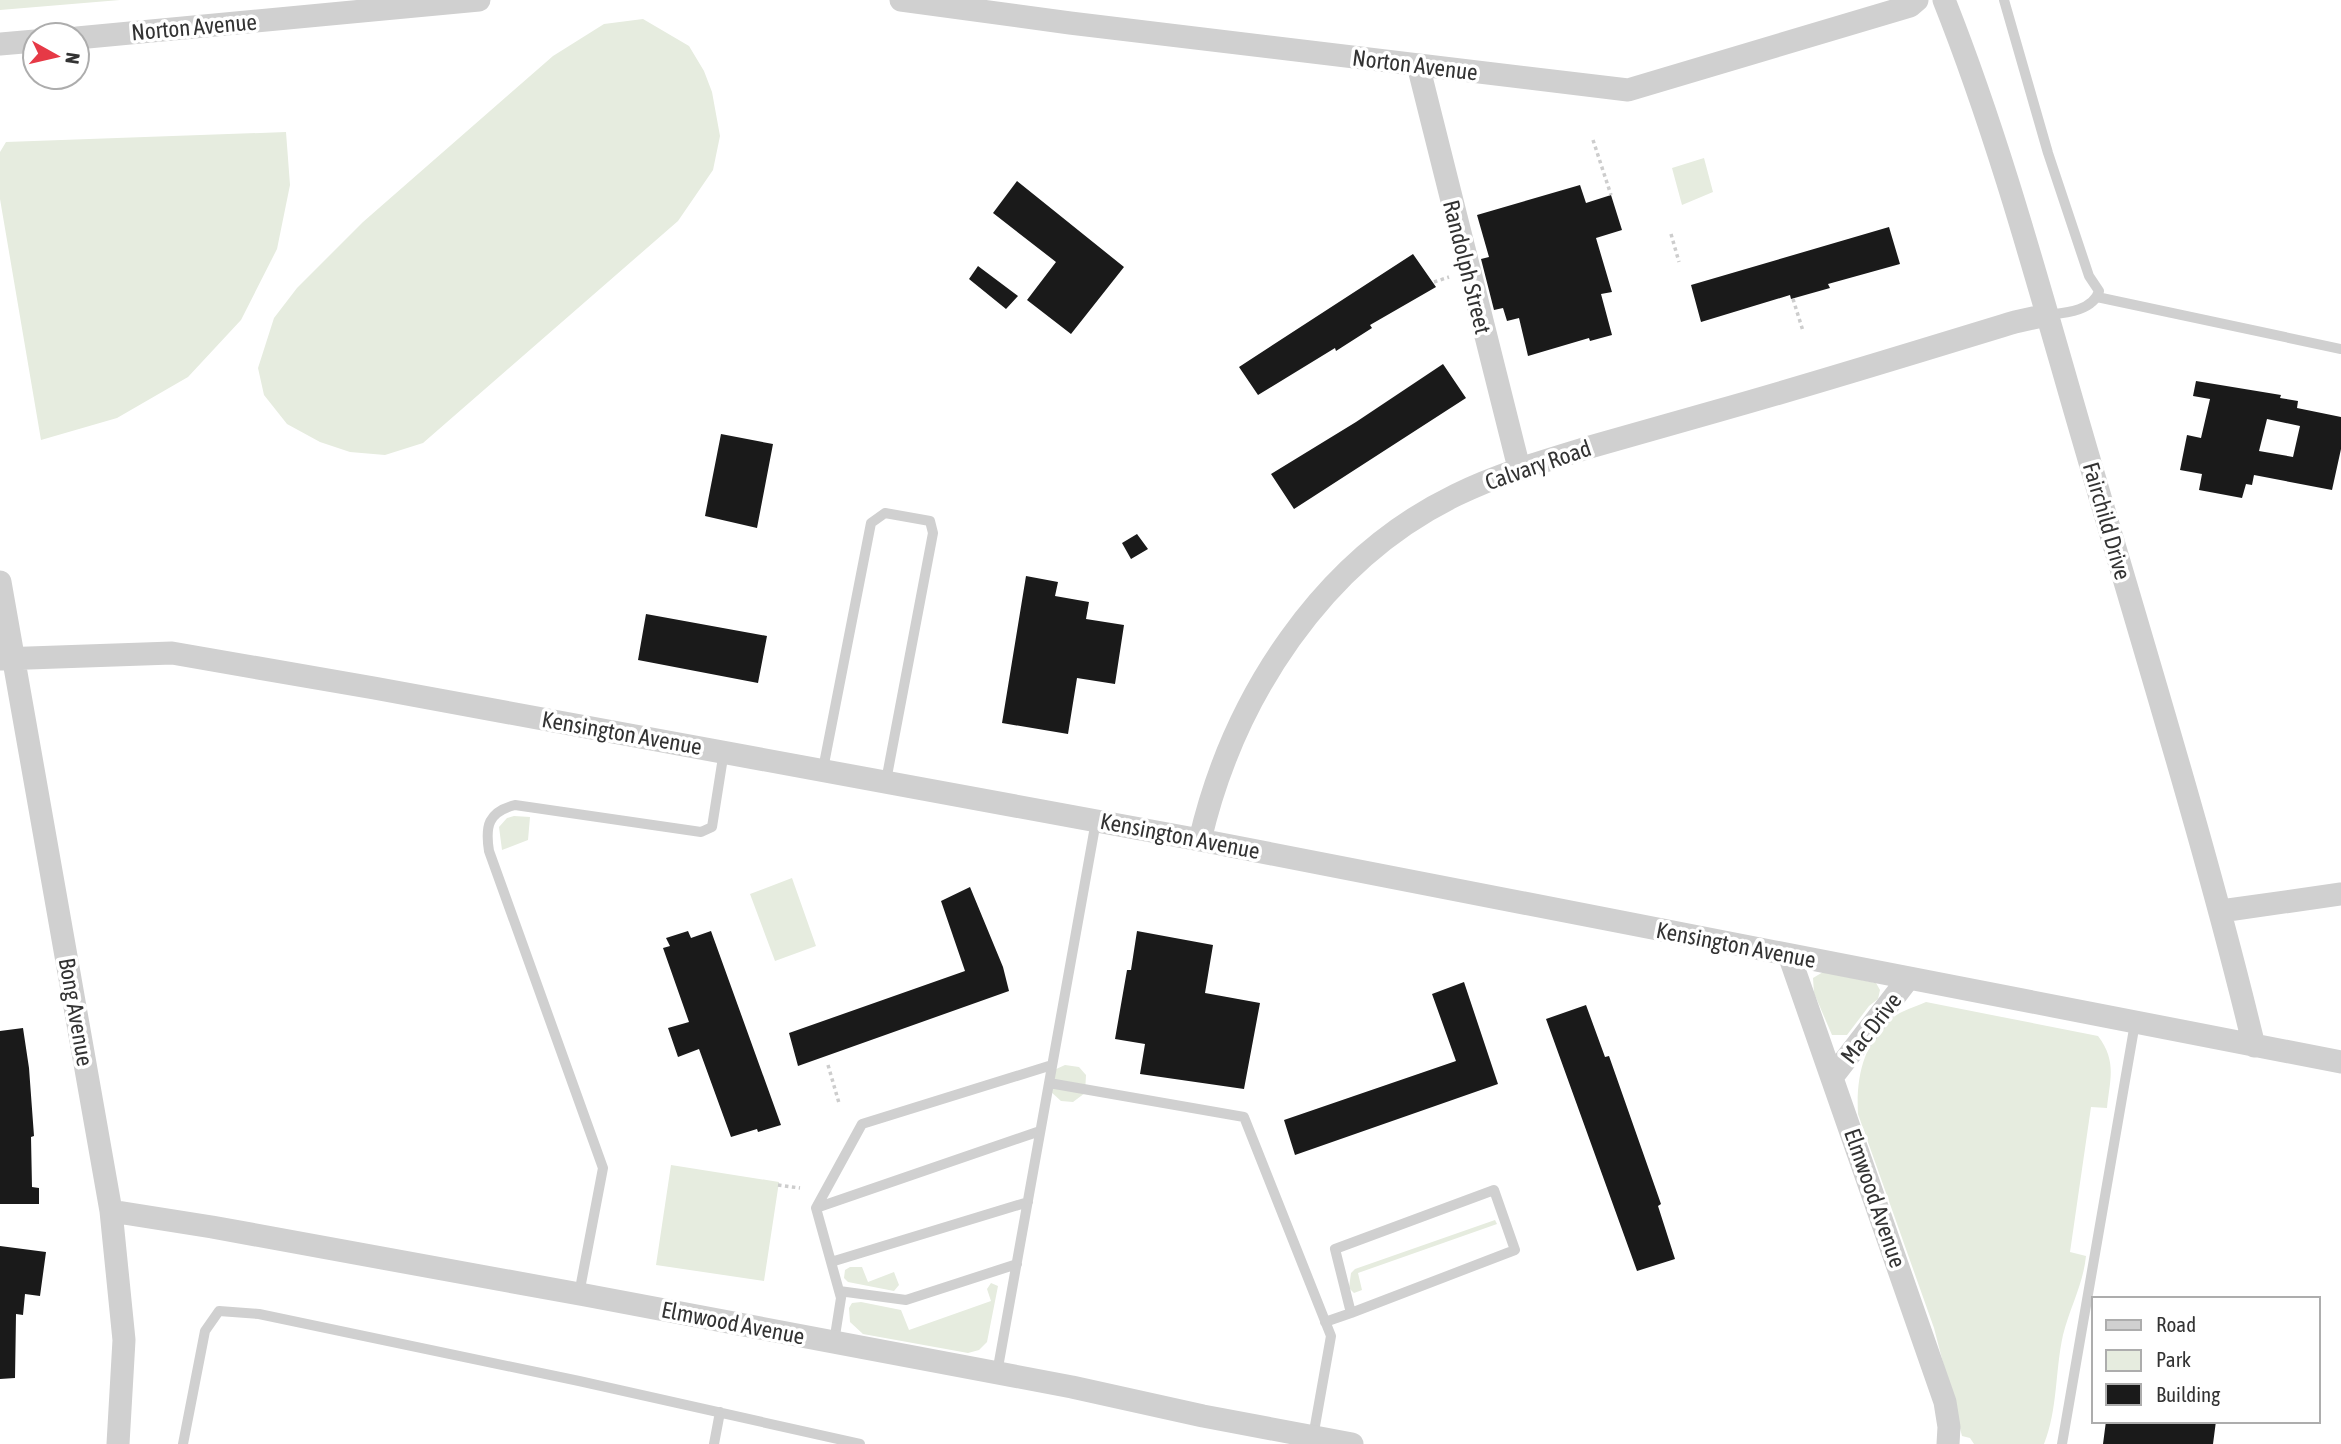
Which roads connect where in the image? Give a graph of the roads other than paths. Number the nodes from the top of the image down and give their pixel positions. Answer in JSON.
{"nodes":[{"id":1,"x":479,"y":0,"type":"edge"},
{"id":2,"x":901,"y":0,"type":"edge"},
{"id":3,"x":1917,"y":0,"type":"edge"},
{"id":4,"x":1944,"y":0,"type":"edge"},
{"id":5,"x":2004,"y":0,"type":"edge"},
{"id":6,"x":91,"y":36,"type":"edge"},
{"id":7,"x":21,"y":42,"type":"edge"},
{"id":8,"x":0,"y":44,"type":"edge"},
{"id":9,"x":1418,"y":65,"type":"junction"},
{"id":10,"x":2097,"y":297,"type":"junction"},
{"id":11,"x":2046,"y":315,"type":"junction"},
{"id":12,"x":2341,"y":349,"type":"edge"},
{"id":13,"x":1518,"y":468,"type":"junction"},
{"id":14,"x":0,"y":582,"type":"edge"},
{"id":15,"x":7,"y":659,"type":"edge"},
{"id":16,"x":724,"y":751,"type":"junction"},
{"id":17,"x":823,"y":769,"type":"junction"},
{"id":18,"x":886,"y":781,"type":"junction"},
{"id":19,"x":1096,"y":821,"type":"junction"},
{"id":20,"x":1200,"y":839,"type":"junction"},
{"id":21,"x":2341,"y":894,"type":"edge"},
{"id":22,"x":2221,"y":911,"type":"junction"},
{"id":23,"x":1789,"y":955,"type":"junction"},
{"id":24,"x":1908,"y":979,"type":"junction"},
{"id":25,"x":2135,"y":1023,"type":"junction"},
{"id":26,"x":2254,"y":1046,"type":"junction"},
{"id":27,"x":2341,"y":1062,"type":"edge"},
{"id":28,"x":1052,"y":1065,"type":"junction"},
{"id":29,"x":1833,"y":1076,"type":"junction"},
{"id":30,"x":1049,"y":1083,"type":"junction"},
{"id":31,"x":1041,"y":1131,"type":"junction"},
{"id":32,"x":1028,"y":1202,"type":"junction"},
{"id":33,"x":816,"y":1208,"type":"junction"},
{"id":34,"x":111,"y":1211,"type":"junction"},
{"id":35,"x":831,"y":1262,"type":"junction"},
{"id":36,"x":1017,"y":1264,"type":"junction"},
{"id":37,"x":839,"y":1291,"type":"junction"},
{"id":38,"x":579,"y":1294,"type":"junction"},
{"id":39,"x":1351,"y":1313,"type":"junction"},
{"id":40,"x":1325,"y":1322,"type":"junction"},
{"id":41,"x":834,"y":1342,"type":"junction"},
{"id":42,"x":997,"y":1373,"type":"junction"},
{"id":43,"x":720,"y":1412,"type":"junction"},
{"id":44,"x":1313,"y":1437,"type":"junction"},
{"id":45,"x":118,"y":1444,"type":"edge"},
{"id":46,"x":183,"y":1444,"type":"edge"},
{"id":47,"x":714,"y":1444,"type":"edge"},
{"id":48,"x":860,"y":1444,"type":"edge"},
{"id":49,"x":1352,"y":1444,"type":"edge"},
{"id":50,"x":1948,"y":1444,"type":"edge"},
{"id":51,"x":2062,"y":1444,"type":"edge"}],
"edges":[{"from":1,"to":6,"type":"street","name":"Norton Avenue"},
{"from":2,"to":9,"type":"street","name":"Norton Avenue"},
{"from":3,"to":9,"type":"street","name":"Norton Avenue"},
{"from":4,"to":11,"type":"street","name":"Fairchild Drive"},
{"from":5,"to":10,"type":"lane"},
{"from":7,"to":8,"type":"street"},
{"from":9,"to":13,"type":"street","name":"Randolph Street"},
{"from":10,"to":11,"type":"lane"},
{"from":10,"to":12,"type":"lane"},
{"from":11,"to":13,"type":"street","name":"Calvary Road"},
{"from":11,"to":22,"type":"street","name":"Fairchild Drive"},
{"from":13,"to":20,"type":"street","name":"Calvary Road"},
{"from":14,"to":15,"type":"street","name":"Bong Avenue"},
{"from":15,"to":16,"type":"street","name":"Kensington Avenue"},
{"from":15,"to":34,"type":"street","name":"Bong Avenue"},
{"from":16,"to":17,"type":"street","name":"Kensington Avenue"},
{"from":16,"to":38,"type":"lane"},
{"from":17,"to":18,"type":"street","name":"Kensington Avenue"},
{"from":17,"to":18,"type":"lane"},
{"from":18,"to":19,"type":"street","name":"Kensington Avenue"},
{"from":19,"to":20,"type":"street","name":"Kensington Avenue"},
{"from":19,"to":28,"type":"lane"},
{"from":20,"to":23,"type":"street","name":"Kensington Avenue"},
{"from":21,"to":22,"type":"street"},
{"from":22,"to":26,"type":"street","name":"Fairchild Drive"},
{"from":23,"to":24,"type":"street","name":"Kensington Avenue"},
{"from":23,"to":29,"type":"street","name":"Elmwood Avenue"},
{"from":24,"to":25,"type":"street","name":"Kensington Avenue"},
{"from":24,"to":29,"type":"street","name":"Mac Drive"},
{"from":25,"to":26,"type":"street","name":"Kensington Avenue"},
{"from":25,"to":51,"type":"lane"},
{"from":26,"to":27,"type":"street","name":"Kensington Avenue"},
{"from":28,"to":30,"type":"lane"},
{"from":28,"to":33,"type":"lane"},
{"from":29,"to":50,"type":"street","name":"Elmwood Avenue"},
{"from":30,"to":31,"type":"lane"},
{"from":30,"to":40,"type":"lane"},
{"from":31,"to":32,"type":"lane"},
{"from":31,"to":33,"type":"lane"},
{"from":32,"to":35,"type":"lane"},
{"from":32,"to":36,"type":"lane"},
{"from":33,"to":35,"type":"lane"},
{"from":34,"to":38,"type":"street","name":"Elmwood Avenue"},
{"from":34,"to":45,"type":"street","name":"Bong Avenue"},
{"from":35,"to":37,"type":"lane"},
{"from":36,"to":37,"type":"lane"},
{"from":36,"to":42,"type":"lane"},
{"from":37,"to":41,"type":"lane"},
{"from":38,"to":41,"type":"street","name":"Elmwood Avenue"},
{"from":39,"to":39,"type":"lane"},
{"from":39,"to":40,"type":"lane"},
{"from":40,"to":44,"type":"lane"},
{"from":41,"to":42,"type":"street","name":"Elmwood Avenue"},
{"from":42,"to":44,"type":"street","name":"Elmwood Avenue"},
{"from":43,"to":46,"type":"lane"},
{"from":43,"to":47,"type":"lane"},
{"from":43,"to":48,"type":"lane"},
{"from":44,"to":49,"type":"street","name":"Elmwood Avenue"}]}
